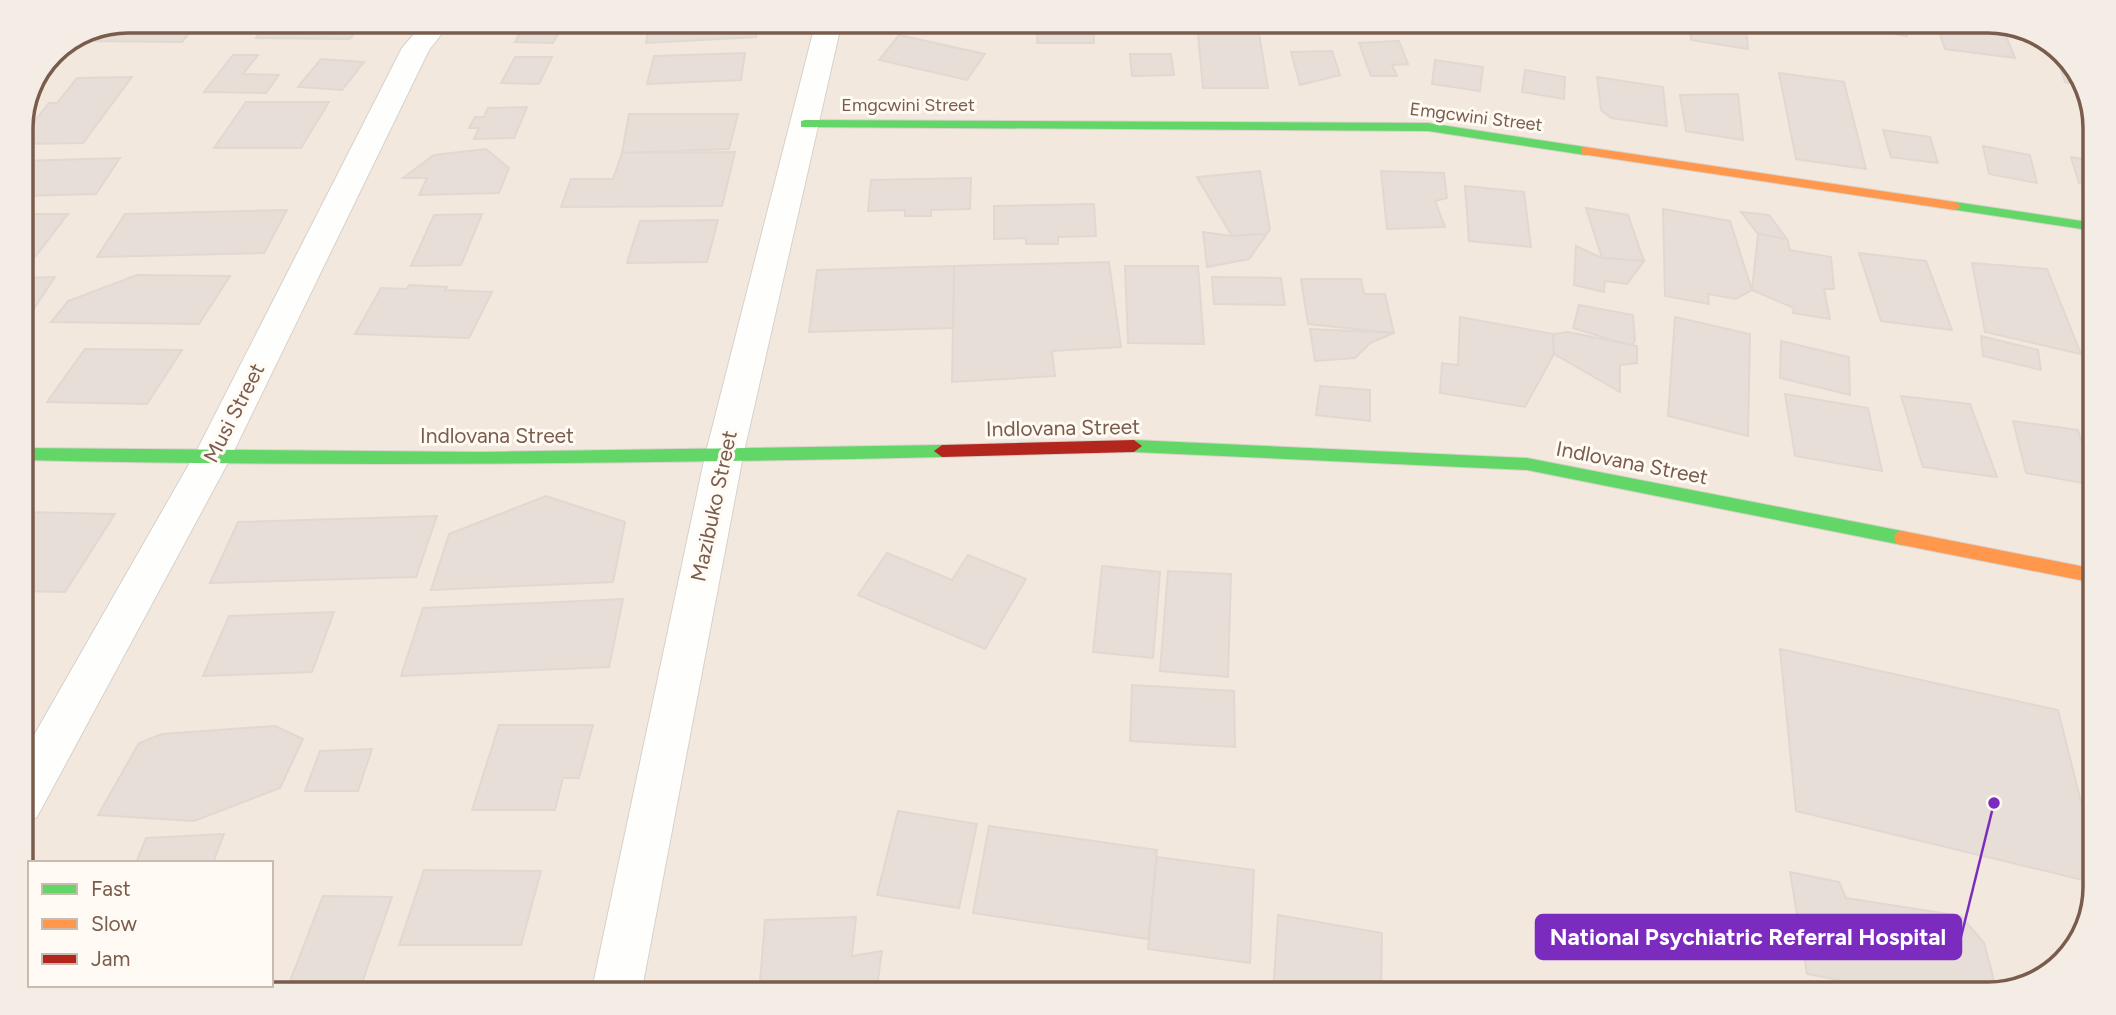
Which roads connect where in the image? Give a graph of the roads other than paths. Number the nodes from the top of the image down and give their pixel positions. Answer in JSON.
{"nodes":[{"id":1,"x":429,"y":33,"type":"edge"},
{"id":2,"x":826,"y":33,"type":"edge"},
{"id":3,"x":805,"y":124,"type":"junction"},
{"id":4,"x":2083,"y":225,"type":"edge"},
{"id":5,"x":33,"y":454,"type":"edge"},
{"id":6,"x":724,"y":456,"type":"junction"},
{"id":7,"x":211,"y":459,"type":"junction"},
{"id":8,"x":2083,"y":574,"type":"edge"},
{"id":9,"x":33,"y":780,"type":"edge"},
{"id":10,"x":618,"y":982,"type":"edge"}],
"edges":[{"from":1,"to":7,"type":"street","name":"Musi Street"},
{"from":2,"to":3,"type":"street","name":"Mazibuko Street"},
{"from":3,"to":4,"type":"street","name":"Emgcwini Street"},
{"from":3,"to":6,"type":"street","name":"Mazibuko Street"},
{"from":5,"to":7,"type":"street","name":"Indlovana Street"},
{"from":6,"to":7,"type":"street","name":"Indlovana Street"},
{"from":6,"to":8,"type":"street","name":"Indlovana Street"},
{"from":6,"to":10,"type":"street","name":"Mazibuko Street"},
{"from":7,"to":9,"type":"street","name":"Musi Street"}]}
